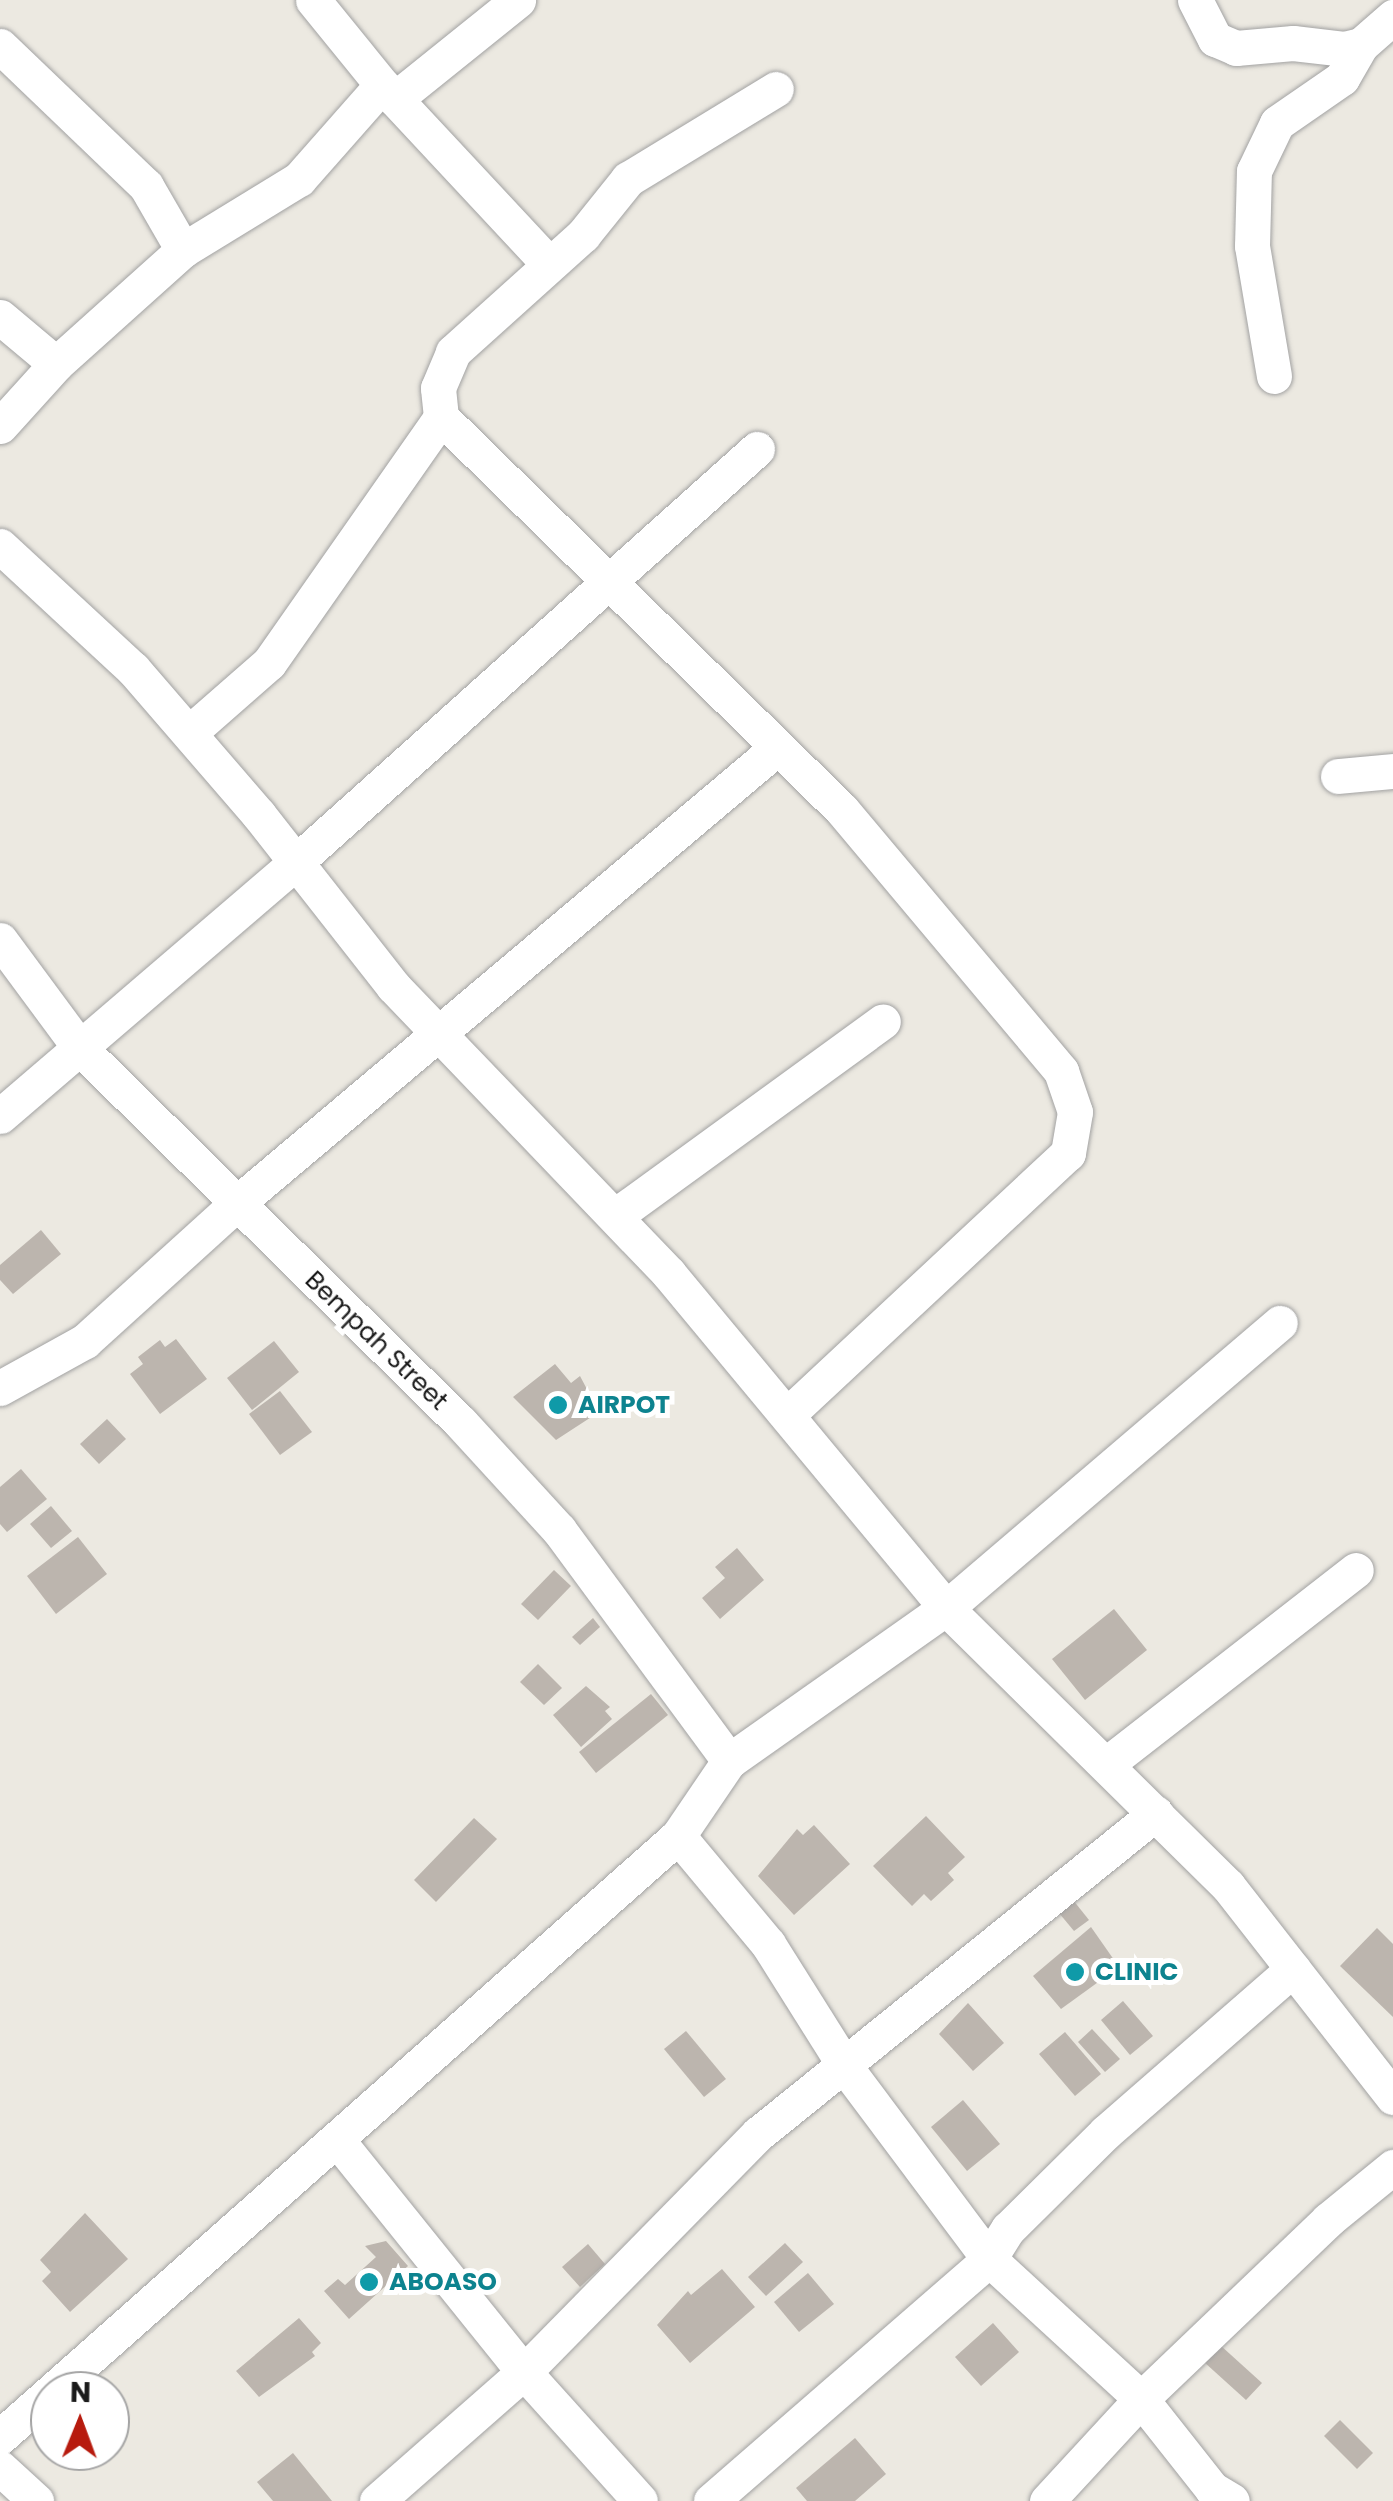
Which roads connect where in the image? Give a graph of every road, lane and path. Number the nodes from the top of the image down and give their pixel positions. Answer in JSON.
{"nodes":[{"id":1,"x":313,"y":0,"type":"edge"},
{"id":2,"x":518,"y":0,"type":"edge"},
{"id":3,"x":1195,"y":0,"type":"edge"},
{"id":4,"x":1393,"y":17,"type":"edge"},
{"id":5,"x":1361,"y":45,"type":"junction"},
{"id":6,"x":0,"y":46,"type":"edge"},
{"id":7,"x":776,"y":89,"type":"dead end"},
{"id":8,"x":388,"y":92,"type":"junction"},
{"id":9,"x":183,"y":250,"type":"junction"},
{"id":10,"x":547,"y":262,"type":"junction"},
{"id":11,"x":0,"y":317,"type":"edge"},
{"id":12,"x":56,"y":364,"type":"junction"},
{"id":13,"x":1274,"y":376,"type":"dead end"},
{"id":14,"x":440,"y":417,"type":"junction"},
{"id":15,"x":0,"y":426,"type":"edge"},
{"id":16,"x":757,"y":449,"type":"dead end"},
{"id":17,"x":0,"y":546,"type":"edge"},
{"id":18,"x":605,"y":584,"type":"junction"},
{"id":19,"x":189,"y":733,"type":"junction"},
{"id":20,"x":777,"y":748,"type":"junction"},
{"id":21,"x":1393,"y":771,"type":"edge"},
{"id":22,"x":1338,"y":776,"type":"dead end"},
{"id":23,"x":296,"y":862,"type":"junction"},
{"id":24,"x":0,"y":940,"type":"edge"},
{"id":25,"x":883,"y":1020,"type":"dead end"},
{"id":26,"x":443,"y":1036,"type":"junction"},
{"id":27,"x":80,"y":1048,"type":"junction"},
{"id":28,"x":0,"y":1116,"type":"edge"},
{"id":29,"x":236,"y":1204,"type":"junction"},
{"id":30,"x":615,"y":1216,"type":"junction"},
{"id":31,"x":1280,"y":1323,"type":"dead end"},
{"id":32,"x":0,"y":1388,"type":"edge"},
{"id":33,"x":788,"y":1414,"type":"junction"},
{"id":34,"x":1356,"y":1570,"type":"dead end"},
{"id":35,"x":946,"y":1608,"type":"junction"},
{"id":36,"x":729,"y":1761,"type":"junction"},
{"id":37,"x":1108,"y":1763,"type":"junction"},
{"id":38,"x":1156,"y":1813,"type":"junction"},
{"id":39,"x":678,"y":1836,"type":"junction"},
{"id":40,"x":1294,"y":1969,"type":"junction"},
{"id":41,"x":846,"y":2068,"type":"junction"},
{"id":42,"x":1393,"y":2097,"type":"edge"},
{"id":43,"x":338,"y":2141,"type":"junction"},
{"id":44,"x":1393,"y":2167,"type":"edge"},
{"id":45,"x":988,"y":2259,"type":"junction"},
{"id":46,"x":524,"y":2372,"type":"junction"},
{"id":47,"x":1141,"y":2398,"type":"junction"},
{"id":48,"x":0,"y":2438,"type":"edge"},
{"id":49,"x":376,"y":2501,"type":"edge"},
{"id":50,"x":640,"y":2501,"type":"edge"},
{"id":51,"x":711,"y":2501,"type":"edge"},
{"id":52,"x":1048,"y":2501,"type":"edge"},
{"id":53,"x":1232,"y":2501,"type":"edge"}],
"edges":[{"from":1,"to":8,"type":"street"},
{"from":2,"to":8,"type":"street"},
{"from":3,"to":5,"type":"street"},
{"from":4,"to":5,"type":"street"},
{"from":5,"to":13,"type":"street"},
{"from":6,"to":9,"type":"street"},
{"from":7,"to":10,"type":"street"},
{"from":8,"to":9,"type":"street"},
{"from":8,"to":10,"type":"street"},
{"from":9,"to":12,"type":"street"},
{"from":10,"to":14,"type":"street"},
{"from":11,"to":12,"type":"street"},
{"from":12,"to":15,"type":"street"},
{"from":14,"to":18,"type":"street"},
{"from":14,"to":19,"type":"street"},
{"from":16,"to":18,"type":"street"},
{"from":17,"to":19,"type":"street"},
{"from":18,"to":20,"type":"street"},
{"from":18,"to":23,"type":"street"},
{"from":19,"to":23,"type":"street"},
{"from":20,"to":26,"type":"street"},
{"from":20,"to":33,"type":"street"},
{"from":21,"to":22,"type":"street"},
{"from":23,"to":26,"type":"street"},
{"from":23,"to":27,"type":"street"},
{"from":24,"to":27,"type":"street","name":"Bempah Street"},
{"from":25,"to":30,"type":"street"},
{"from":26,"to":29,"type":"street"},
{"from":26,"to":30,"type":"street"},
{"from":27,"to":28,"type":"street"},
{"from":27,"to":29,"type":"street","name":"Bempah Street"},
{"from":29,"to":32,"type":"street"},
{"from":29,"to":36,"type":"street","name":"Bempah Street"},
{"from":30,"to":33,"type":"street"},
{"from":31,"to":35,"type":"street"},
{"from":33,"to":35,"type":"street"},
{"from":34,"to":37,"type":"street"},
{"from":35,"to":36,"type":"street"},
{"from":35,"to":37,"type":"street"},
{"from":36,"to":39,"type":"street"},
{"from":37,"to":38,"type":"street"},
{"from":38,"to":40,"type":"street"},
{"from":38,"to":41,"type":"street"},
{"from":39,"to":41,"type":"street"},
{"from":39,"to":43,"type":"street"},
{"from":40,"to":42,"type":"street"},
{"from":40,"to":45,"type":"street"},
{"from":41,"to":45,"type":"street"},
{"from":41,"to":46,"type":"street"},
{"from":43,"to":46,"type":"street"},
{"from":43,"to":48,"type":"street"},
{"from":44,"to":47,"type":"street"},
{"from":45,"to":47,"type":"street"},
{"from":45,"to":51,"type":"street"},
{"from":46,"to":49,"type":"street"},
{"from":46,"to":50,"type":"street"},
{"from":47,"to":52,"type":"street"},
{"from":47,"to":53,"type":"street"}]}
